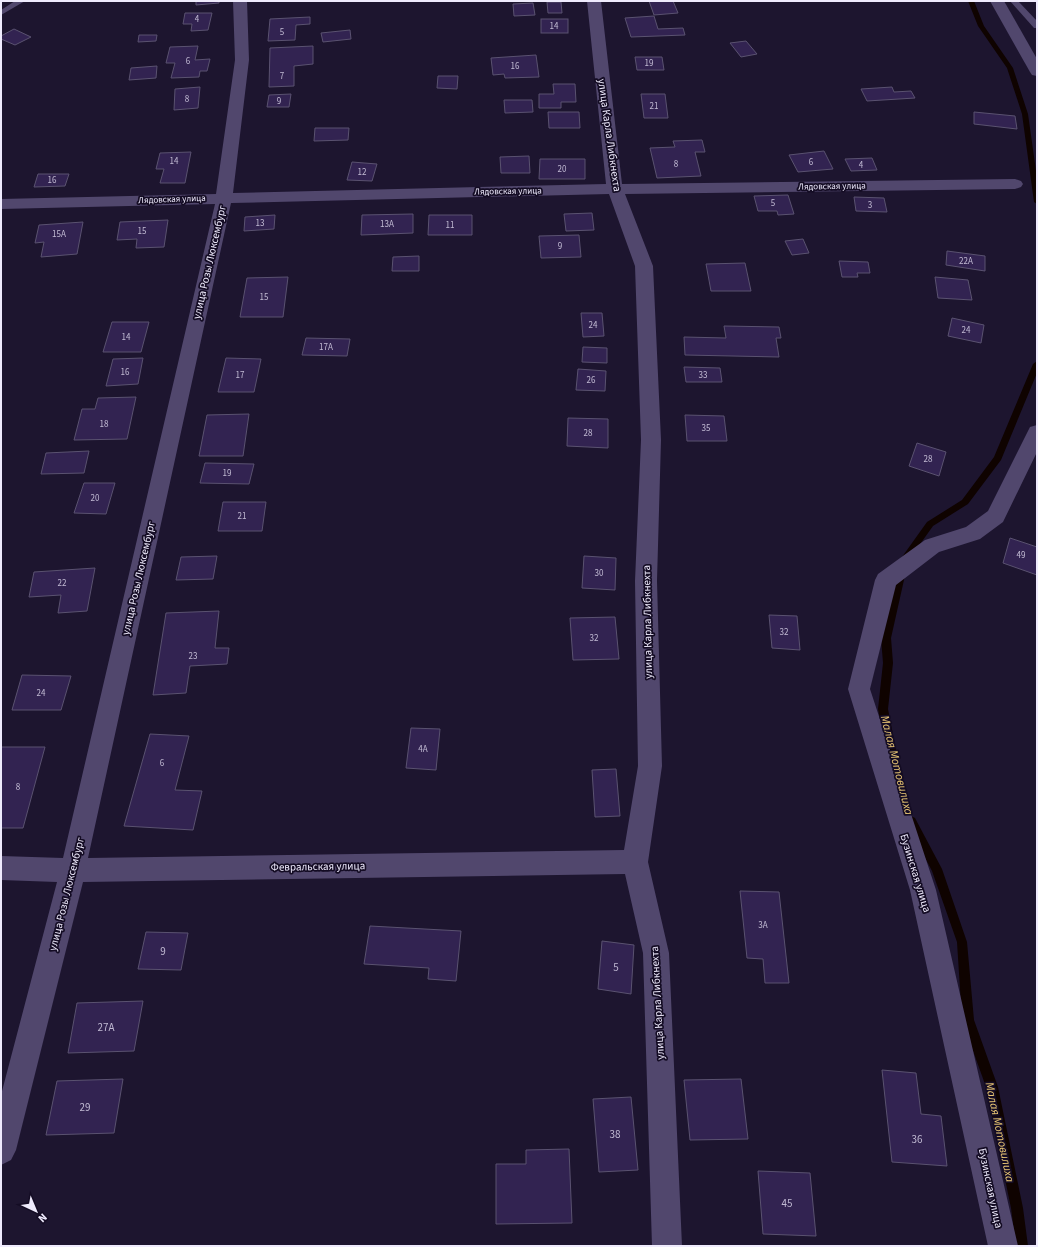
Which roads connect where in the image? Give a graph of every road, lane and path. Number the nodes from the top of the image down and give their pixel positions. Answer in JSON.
{"nodes":[{"id":1,"x":22,"y":1,"type":"edge"},
{"id":2,"x":240,"y":1,"type":"edge"},
{"id":3,"x":594,"y":1,"type":"edge"},
{"id":4,"x":997,"y":1,"type":"edge"},
{"id":5,"x":1014,"y":1,"type":"edge"},
{"id":6,"x":1,"y":13,"type":"edge"},
{"id":7,"x":1037,"y":26,"type":"edge"},
{"id":8,"x":1037,"y":72,"type":"edge"},
{"id":9,"x":1015,"y":184,"type":"dead end"},
{"id":10,"x":615,"y":189,"type":"junction"},
{"id":11,"x":224,"y":198,"type":"junction"},
{"id":12,"x":1,"y":204,"type":"edge"},
{"id":13,"x":1037,"y":432,"type":"edge"},
{"id":14,"x":635,"y":862,"type":"junction"},
{"id":15,"x":1,"y":868,"type":"edge"},
{"id":16,"x":72,"y":870,"type":"junction"},
{"id":17,"x":1,"y":1150,"type":"edge"},
{"id":18,"x":667,"y":1246,"type":"edge"},
{"id":19,"x":1003,"y":1246,"type":"edge"}],
"edges":[{"from":1,"to":6,"type":"lane"},
{"from":2,"to":11,"type":"street","name":"улица Розы Люксембург"},
{"from":3,"to":10,"type":"street","name":"улица Карла Либкнехта"},
{"from":4,"to":8,"type":"street"},
{"from":5,"to":7,"type":"lane"},
{"from":9,"to":10,"type":"street","name":"Лядовская улица"},
{"from":10,"to":11,"type":"street","name":"Лядовская улица"},
{"from":10,"to":14,"type":"street","name":"улица Карла Либкнехта"},
{"from":11,"to":12,"type":"street","name":"Лядовская улица"},
{"from":11,"to":16,"type":"street","name":"улица Розы Люксембург"},
{"from":13,"to":19,"type":"street","name":"Бузинская улица"},
{"from":14,"to":16,"type":"street","name":"Февральская улица"},
{"from":14,"to":18,"type":"street","name":"улица Карла Либкнехта"},
{"from":15,"to":16,"type":"street","name":"Февральская улица"},
{"from":16,"to":17,"type":"street","name":"улица Розы Люксембург"}]}
